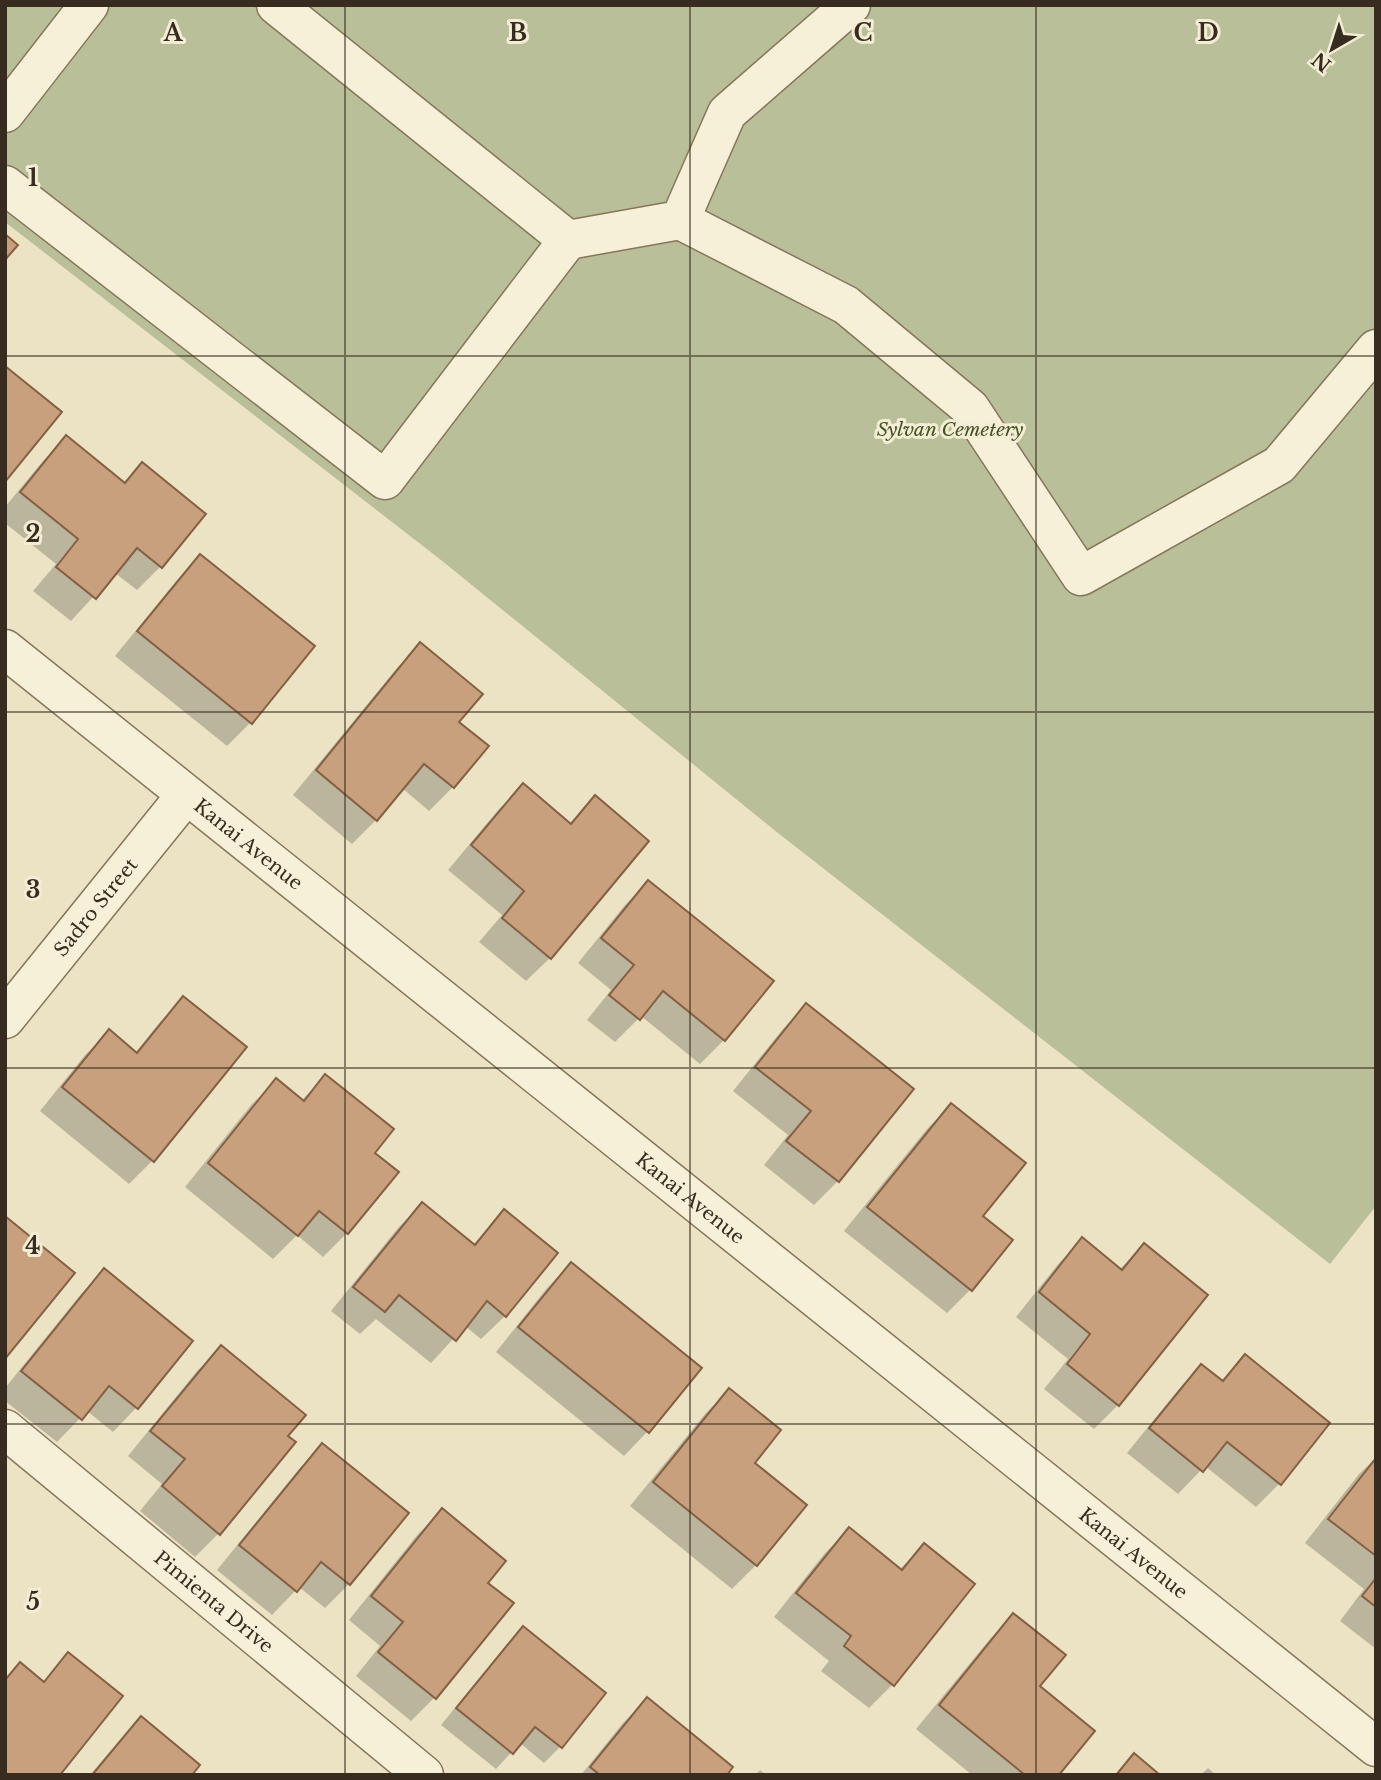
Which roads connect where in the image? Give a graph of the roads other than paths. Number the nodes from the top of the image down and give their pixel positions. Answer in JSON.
{"nodes":[{"id":1,"x":89,"y":5,"type":"edge"},
{"id":2,"x":276,"y":5,"type":"edge"},
{"id":3,"x":851,"y":5,"type":"edge"},
{"id":4,"x":5,"y":113,"type":"edge"},
{"id":5,"x":5,"y":184,"type":"edge"},
{"id":6,"x":680,"y":220,"type":"junction"},
{"id":7,"x":568,"y":240,"type":"junction"},
{"id":8,"x":1376,"y":349,"type":"edge"},
{"id":9,"x":5,"y":649,"type":"edge"},
{"id":10,"x":186,"y":795,"type":"junction"},
{"id":11,"x":5,"y":1019,"type":"edge"},
{"id":12,"x":5,"y":1429,"type":"edge"},
{"id":13,"x":1376,"y":1748,"type":"edge"},
{"id":14,"x":424,"y":1775,"type":"edge"}],
"edges":[{"from":1,"to":4,"type":"street"},
{"from":2,"to":7,"type":"street"},
{"from":3,"to":6,"type":"street"},
{"from":5,"to":7,"type":"street"},
{"from":6,"to":7,"type":"street"},
{"from":6,"to":8,"type":"street"},
{"from":9,"to":10,"type":"street","name":"Kanai Avenue"},
{"from":10,"to":11,"type":"street","name":"Sadro Street"},
{"from":10,"to":13,"type":"street","name":"Kanai Avenue"},
{"from":12,"to":14,"type":"street","name":"Pimienta Drive"}]}
